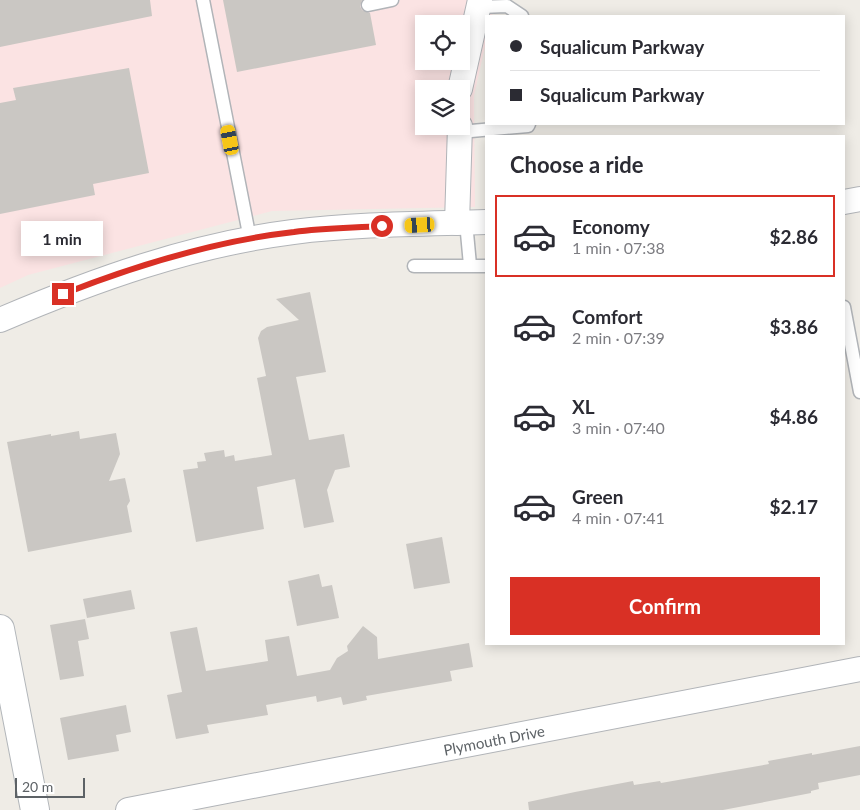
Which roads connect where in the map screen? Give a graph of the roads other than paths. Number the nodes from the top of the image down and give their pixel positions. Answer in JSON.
{"nodes":[{"id":1,"x":203,"y":0,"type":"edge"},
{"id":2,"x":392,"y":0,"type":"edge"},
{"id":3,"x":480,"y":4,"type":"edge"},
{"id":4,"x":368,"y":5,"type":"dead end"},
{"id":5,"x":520,"y":15,"type":"edge"},
{"id":6,"x":462,"y":80,"type":"edge"},
{"id":7,"x":528,"y":125,"type":"edge"},
{"id":8,"x":470,"y":129,"type":"edge"},
{"id":9,"x":461,"y":135,"type":"edge"},
{"id":10,"x":860,"y":200,"type":"edge"},
{"id":11,"x":845,"y":202,"type":"edge"},
{"id":12,"x":470,"y":222,"type":"edge"},
{"id":13,"x":250,"y":239,"type":"junction"},
{"id":14,"x":470,"y":265,"type":"junction"},
{"id":15,"x":414,"y":266,"type":"dead end"},
{"id":16,"x":485,"y":266,"type":"edge"},
{"id":17,"x":845,"y":312,"type":"edge"},
{"id":18,"x":0,"y":320,"type":"edge"},
{"id":19,"x":860,"y":392,"type":"edge"},
{"id":20,"x":0,"y":629,"type":"edge"},
{"id":21,"x":860,"y":669,"type":"edge"},
{"id":22,"x":35,"y":810,"type":"edge"},
{"id":23,"x":128,"y":810,"type":"edge"}],
"edges":[{"from":1,"to":13,"type":"lane"},
{"from":2,"to":4,"type":"lane"},
{"from":3,"to":5,"type":"lane"},
{"from":3,"to":6,"type":"street"},
{"from":7,"to":8,"type":"lane"},
{"from":9,"to":12,"type":"street"},
{"from":10,"to":11,"type":"street"},
{"from":12,"to":13,"type":"street"},
{"from":12,"to":14,"type":"lane"},
{"from":13,"to":18,"type":"street"},
{"from":14,"to":15,"type":"lane"},
{"from":14,"to":16,"type":"lane"},
{"from":17,"to":19,"type":"lane"},
{"from":20,"to":22,"type":"street"},
{"from":21,"to":23,"type":"street","name":"Plymouth Drive"}]}
